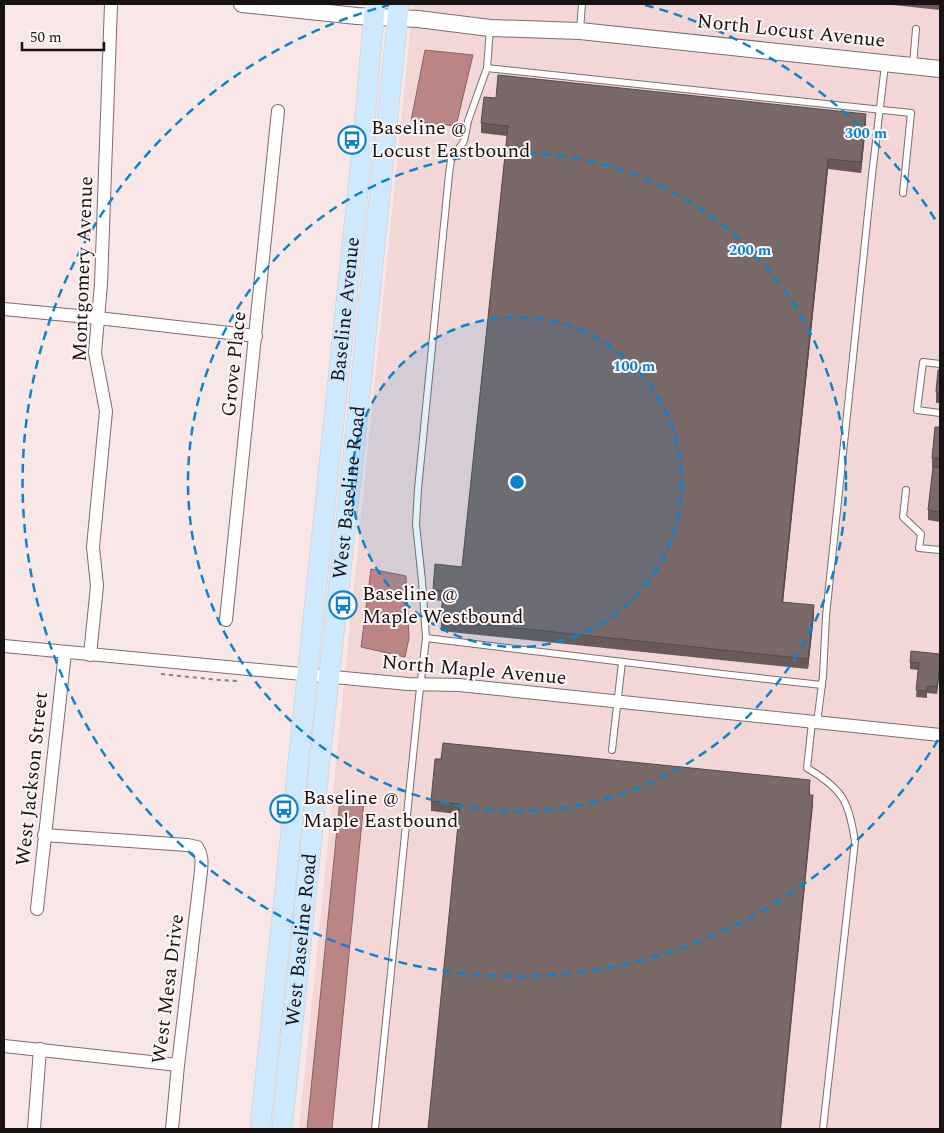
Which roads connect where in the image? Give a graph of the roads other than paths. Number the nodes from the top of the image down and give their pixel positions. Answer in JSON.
{"nodes":[{"id":1,"x":111,"y":4,"type":"edge"},
{"id":2,"x":242,"y":4,"type":"edge"},
{"id":3,"x":582,"y":4,"type":"edge"},
{"id":4,"x":374,"y":10,"type":"edge"},
{"id":5,"x":398,"y":11,"type":"edge"},
{"id":6,"x":490,"y":28,"type":"junction"},
{"id":7,"x":916,"y":29,"type":"dead end"},
{"id":8,"x":580,"y":31,"type":"junction"},
{"id":9,"x":885,"y":63,"type":"junction"},
{"id":10,"x":913,"y":66,"type":"junction"},
{"id":11,"x":487,"y":68,"type":"junction"},
{"id":12,"x":940,"y":69,"type":"edge"},
{"id":13,"x":880,"y":110,"type":"junction"},
{"id":14,"x":278,"y":111,"type":"dead end"},
{"id":15,"x":903,"y":194,"type":"dead end"},
{"id":16,"x":4,"y":309,"type":"edge"},
{"id":17,"x":98,"y":318,"type":"junction"},
{"id":18,"x":256,"y":336,"type":"junction"},
{"id":19,"x":940,"y":364,"type":"edge"},
{"id":20,"x":940,"y":413,"type":"edge"},
{"id":21,"x":906,"y":490,"type":"dead end"},
{"id":22,"x":940,"y":550,"type":"edge"},
{"id":23,"x":226,"y":620,"type":"dead end"},
{"id":24,"x":426,"y":638,"type":"junction"},
{"id":25,"x":4,"y":646,"type":"edge"},
{"id":26,"x":65,"y":652,"type":"junction"},
{"id":27,"x":90,"y":655,"type":"junction"},
{"id":28,"x":622,"y":662,"type":"junction"},
{"id":29,"x":307,"y":674,"type":"junction"},
{"id":30,"x":330,"y":676,"type":"junction"},
{"id":31,"x":420,"y":684,"type":"junction"},
{"id":32,"x":822,"y":685,"type":"junction"},
{"id":33,"x":617,"y":702,"type":"junction"},
{"id":34,"x":814,"y":722,"type":"junction"},
{"id":35,"x":940,"y":735,"type":"edge"},
{"id":36,"x":612,"y":750,"type":"dead end"},
{"id":37,"x":44,"y":835,"type":"junction"},
{"id":38,"x":37,"y":909,"type":"dead end"},
{"id":39,"x":4,"y":1046,"type":"edge"},
{"id":40,"x":40,"y":1049,"type":"junction"},
{"id":41,"x":178,"y":1065,"type":"junction"},
{"id":42,"x":34,"y":1129,"type":"edge"},
{"id":43,"x":172,"y":1129,"type":"edge"},
{"id":44,"x":260,"y":1129,"type":"edge"},
{"id":45,"x":282,"y":1129,"type":"edge"},
{"id":46,"x":375,"y":1129,"type":"edge"},
{"id":47,"x":823,"y":1129,"type":"edge"}],
"edges":[{"from":1,"to":17,"type":"street","name":"Montgomery Avenue"},
{"from":2,"to":4,"type":"street","name":"North Locust Avenue"},
{"from":3,"to":8,"type":"lane"},
{"from":4,"to":5,"type":"street","name":"North Locust Avenue"},
{"from":4,"to":29,"type":"main road","name":"Baseline Avenue"},
{"from":5,"to":6,"type":"street","name":"North Locust Avenue"},
{"from":5,"to":30,"type":"main road","name":"West Baseline Road"},
{"from":6,"to":8,"type":"street","name":"North Locust Avenue"},
{"from":6,"to":11,"type":"lane"},
{"from":7,"to":10,"type":"lane"},
{"from":8,"to":9,"type":"street","name":"North Locust Avenue"},
{"from":9,"to":10,"type":"street","name":"North Locust Avenue"},
{"from":9,"to":13,"type":"lane"},
{"from":10,"to":12,"type":"street","name":"North Locust Avenue"},
{"from":11,"to":13,"type":"lane"},
{"from":11,"to":24,"type":"lane"},
{"from":13,"to":15,"type":"lane"},
{"from":13,"to":32,"type":"lane"},
{"from":14,"to":18,"type":"street","name":"Grove Place"},
{"from":16,"to":17,"type":"street"},
{"from":17,"to":18,"type":"street"},
{"from":17,"to":27,"type":"street","name":"Montgomery Avenue"},
{"from":18,"to":23,"type":"street","name":"Grove Place"},
{"from":19,"to":20,"type":"lane"},
{"from":21,"to":22,"type":"lane"},
{"from":24,"to":28,"type":"lane"},
{"from":24,"to":31,"type":"lane"},
{"from":25,"to":26,"type":"street","name":"North Maple Avenue"},
{"from":26,"to":27,"type":"street","name":"North Maple Avenue"},
{"from":26,"to":37,"type":"street","name":"West Jackson Street"},
{"from":27,"to":29,"type":"street","name":"North Maple Avenue"},
{"from":28,"to":32,"type":"lane"},
{"from":28,"to":33,"type":"lane"},
{"from":29,"to":30,"type":"street","name":"North Maple Avenue"},
{"from":29,"to":44,"type":"main road","name":"West Baseline Road"},
{"from":30,"to":31,"type":"street","name":"North Maple Avenue"},
{"from":30,"to":45,"type":"main road","name":"West Baseline Road"},
{"from":31,"to":33,"type":"street","name":"North Maple Avenue"},
{"from":31,"to":46,"type":"lane"},
{"from":32,"to":34,"type":"lane"},
{"from":33,"to":34,"type":"street","name":"North Maple Avenue"},
{"from":33,"to":36,"type":"lane"},
{"from":34,"to":35,"type":"street","name":"North Maple Avenue"},
{"from":34,"to":47,"type":"lane"},
{"from":37,"to":38,"type":"street","name":"West Jackson Street"},
{"from":37,"to":41,"type":"street","name":"West Mesa Drive"},
{"from":39,"to":40,"type":"street"},
{"from":40,"to":41,"type":"street"},
{"from":40,"to":42,"type":"street"},
{"from":41,"to":43,"type":"street","name":"West Mesa Drive"}]}
